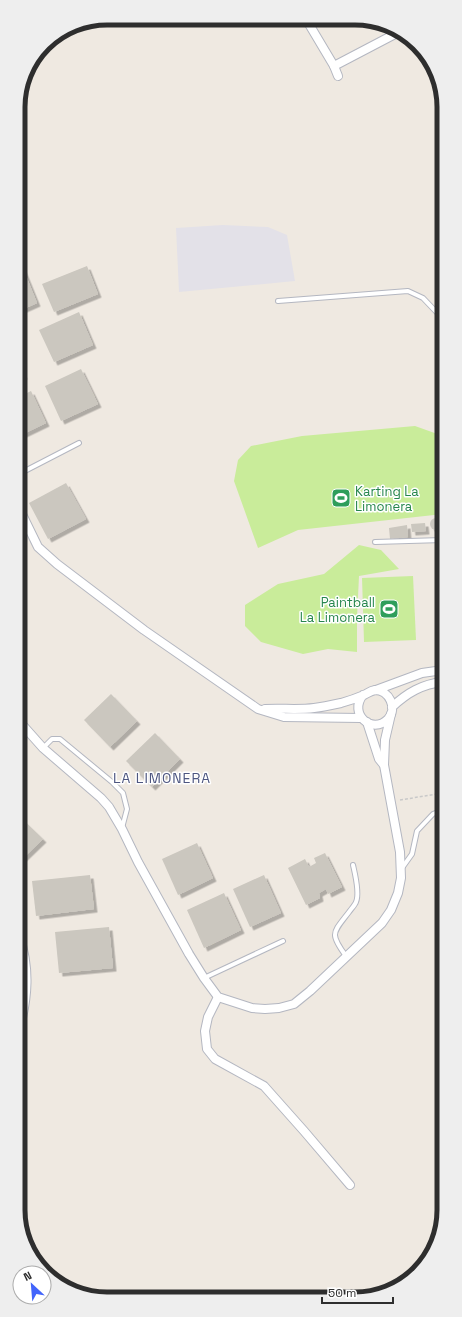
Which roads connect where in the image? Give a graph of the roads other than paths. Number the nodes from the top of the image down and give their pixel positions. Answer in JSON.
{"nodes":[{"id":1,"x":310,"y":25,"type":"edge"},
{"id":2,"x":394,"y":35,"type":"edge"},
{"id":3,"x":334,"y":66,"type":"junction"},
{"id":4,"x":338,"y":76,"type":"dead end"},
{"id":5,"x":278,"y":301,"type":"dead end"},
{"id":6,"x":437,"y":313,"type":"edge"},
{"id":7,"x":79,"y":443,"type":"dead end"},
{"id":8,"x":25,"y":471,"type":"edge"},
{"id":9,"x":25,"y":520,"type":"edge"},
{"id":10,"x":437,"y":540,"type":"edge"},
{"id":11,"x":375,"y":542,"type":"dead end"},
{"id":12,"x":437,"y":671,"type":"edge"},
{"id":13,"x":437,"y":683,"type":"edge"},
{"id":14,"x":376,"y":690,"type":"junction"},
{"id":15,"x":363,"y":695,"type":"junction"},
{"id":16,"x":258,"y":709,"type":"junction"},
{"id":17,"x":391,"y":711,"type":"junction"},
{"id":18,"x":364,"y":720,"type":"junction"},
{"id":19,"x":25,"y":728,"type":"edge"},
{"id":20,"x":43,"y":748,"type":"junction"},
{"id":21,"x":384,"y":765,"type":"junction"},
{"id":22,"x":437,"y":813,"type":"edge"},
{"id":23,"x":122,"y":829,"type":"junction"},
{"id":24,"x":353,"y":865,"type":"dead end"},
{"id":25,"x":401,"y":870,"type":"junction"},
{"id":26,"x":283,"y":941,"type":"dead end"},
{"id":27,"x":25,"y":956,"type":"edge"},
{"id":28,"x":346,"y":956,"type":"junction"},
{"id":29,"x":204,"y":978,"type":"junction"},
{"id":30,"x":218,"y":997,"type":"junction"},
{"id":31,"x":25,"y":1007,"type":"edge"},
{"id":32,"x":350,"y":1185,"type":"dead end"}],
"edges":[{"from":1,"to":3,"type":"street"},
{"from":2,"to":3,"type":"street"},
{"from":3,"to":4,"type":"street"},
{"from":5,"to":6,"type":"lane"},
{"from":7,"to":8,"type":"lane"},
{"from":9,"to":16,"type":"street"},
{"from":10,"to":11,"type":"lane"},
{"from":12,"to":14,"type":"street"},
{"from":13,"to":17,"type":"street"},
{"from":14,"to":15,"type":"street"},
{"from":14,"to":17,"type":"street"},
{"from":15,"to":16,"type":"street"},
{"from":15,"to":18,"type":"street"},
{"from":16,"to":18,"type":"street"},
{"from":17,"to":18,"type":"street"},
{"from":17,"to":21,"type":"street"},
{"from":18,"to":21,"type":"street"},
{"from":19,"to":20,"type":"street"},
{"from":20,"to":23,"type":"street"},
{"from":20,"to":23,"type":"lane"},
{"from":21,"to":25,"type":"street"},
{"from":22,"to":25,"type":"lane"},
{"from":23,"to":29,"type":"street"},
{"from":24,"to":28,"type":"lane"},
{"from":25,"to":28,"type":"street"},
{"from":26,"to":29,"type":"lane"},
{"from":27,"to":31,"type":"street"},
{"from":28,"to":30,"type":"street"},
{"from":29,"to":30,"type":"street"},
{"from":30,"to":32,"type":"street"}]}
